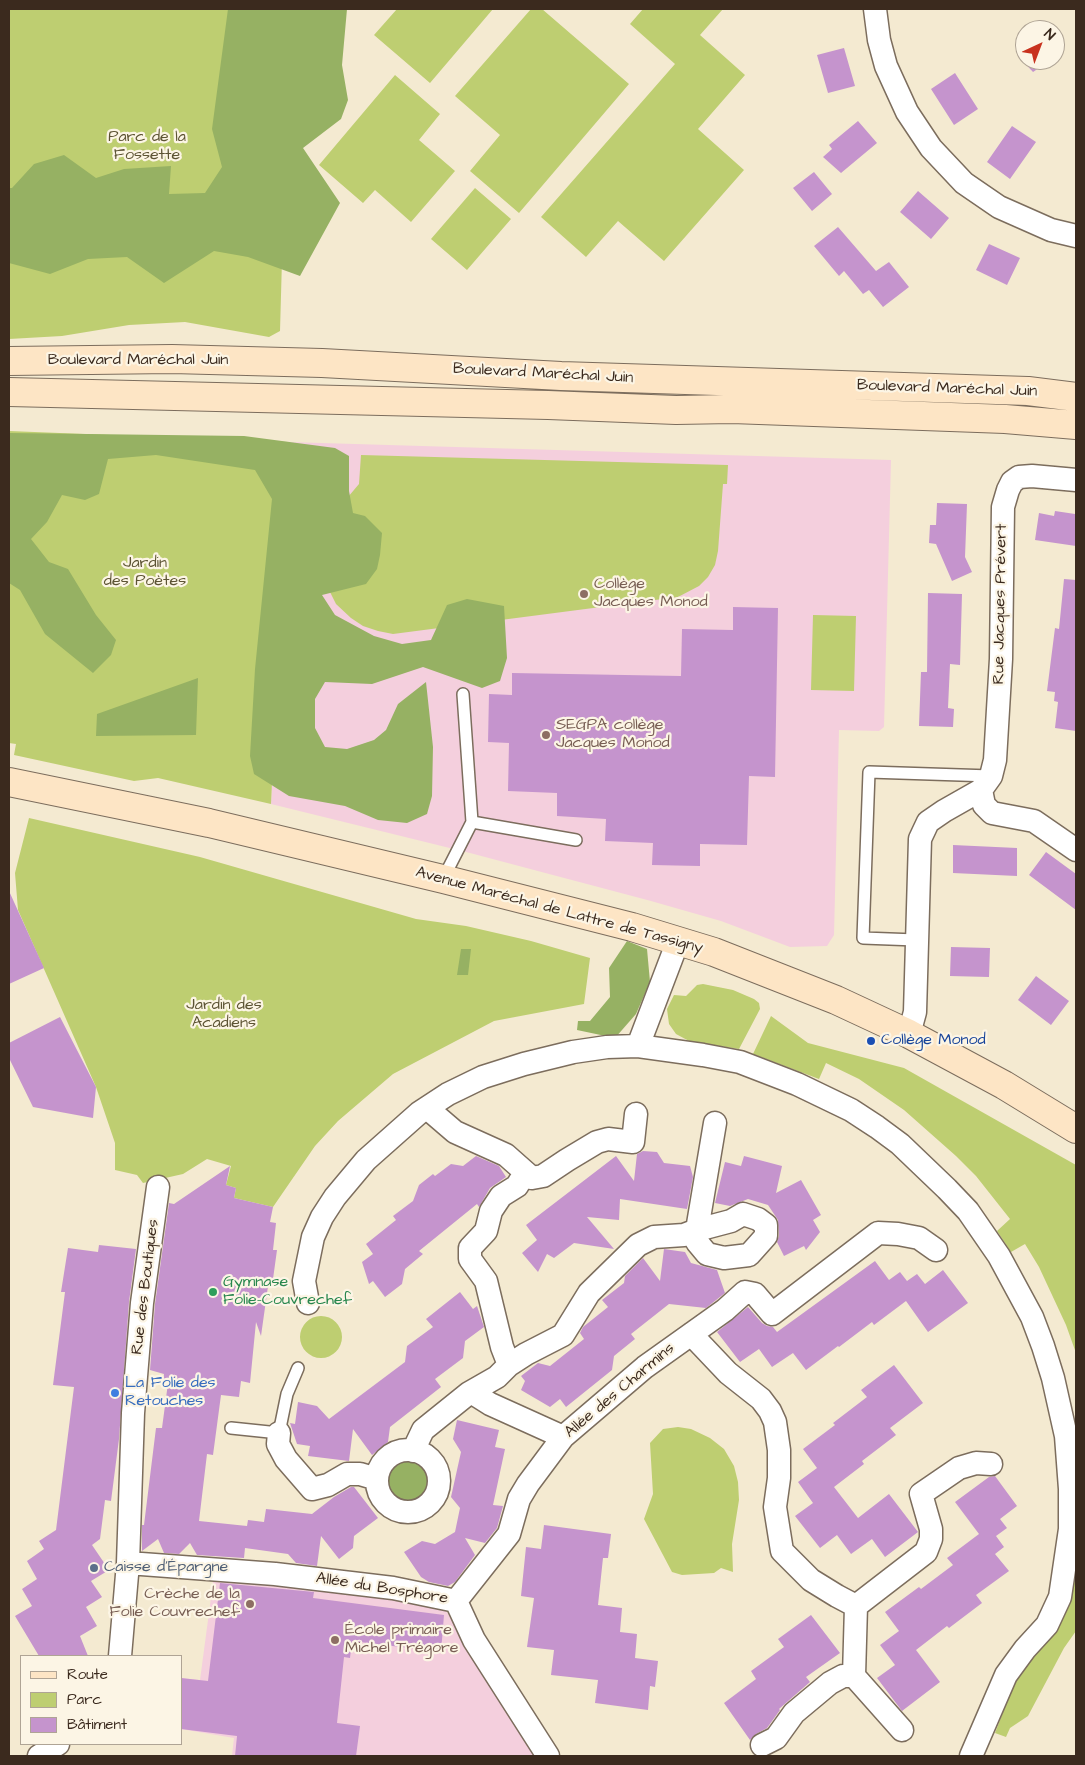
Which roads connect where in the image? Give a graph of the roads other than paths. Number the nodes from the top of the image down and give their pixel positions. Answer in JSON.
{"nodes":[{"id":1,"x":876,"y":9,"type":"edge"},
{"id":2,"x":1076,"y":236,"type":"edge"},
{"id":3,"x":9,"y":361,"type":"edge"},
{"id":4,"x":9,"y":392,"type":"edge"},
{"id":5,"x":1076,"y":397,"type":"edge"},
{"id":6,"x":1076,"y":425,"type":"edge"},
{"id":7,"x":1076,"y":480,"type":"edge"},
{"id":8,"x":463,"y":694,"type":"dead end"},
{"id":9,"x":9,"y":782,"type":"edge"},
{"id":10,"x":986,"y":783,"type":"junction"},
{"id":11,"x":472,"y":822,"type":"junction"},
{"id":12,"x":576,"y":840,"type":"dead end"},
{"id":13,"x":1076,"y":850,"type":"edge"},
{"id":14,"x":443,"y":879,"type":"junction"},
{"id":15,"x":916,"y":940,"type":"junction"},
{"id":16,"x":678,"y":941,"type":"junction"},
{"id":17,"x":909,"y":1034,"type":"junction"},
{"id":18,"x":638,"y":1046,"type":"junction"},
{"id":19,"x":427,"y":1108,"type":"junction"},
{"id":20,"x":636,"y":1114,"type":"dead end"},
{"id":21,"x":715,"y":1123,"type":"dead end"},
{"id":22,"x":1076,"y":1129,"type":"edge"},
{"id":23,"x":532,"y":1178,"type":"junction"},
{"id":24,"x":158,"y":1187,"type":"dead end"},
{"id":25,"x":697,"y":1230,"type":"junction"},
{"id":26,"x":936,"y":1250,"type":"dead end"},
{"id":27,"x":739,"y":1256,"type":"junction"},
{"id":28,"x":745,"y":1292,"type":"junction"},
{"id":29,"x":308,"y":1303,"type":"dead end"},
{"id":30,"x":691,"y":1334,"type":"junction"},
{"id":31,"x":509,"y":1365,"type":"junction"},
{"id":32,"x":298,"y":1368,"type":"dead end"},
{"id":33,"x":471,"y":1392,"type":"junction"},
{"id":34,"x":231,"y":1428,"type":"dead end"},
{"id":35,"x":279,"y":1433,"type":"junction"},
{"id":36,"x":564,"y":1437,"type":"junction"},
{"id":37,"x":413,"y":1451,"type":"junction"},
{"id":38,"x":991,"y":1464,"type":"dead end"},
{"id":39,"x":377,"y":1479,"type":"junction"},
{"id":40,"x":128,"y":1563,"type":"junction"},
{"id":41,"x":456,"y":1601,"type":"junction"},
{"id":42,"x":856,"y":1606,"type":"junction"},
{"id":43,"x":120,"y":1655,"type":"edge"},
{"id":44,"x":854,"y":1676,"type":"junction"},
{"id":45,"x":902,"y":1730,"type":"dead end"},
{"id":46,"x":56,"y":1745,"type":"edge"},
{"id":47,"x":762,"y":1745,"type":"dead end"},
{"id":48,"x":39,"y":1756,"type":"edge"},
{"id":49,"x":548,"y":1756,"type":"edge"},
{"id":50,"x":971,"y":1756,"type":"edge"}],
"edges":[{"from":1,"to":2,"type":"street"},
{"from":3,"to":5,"type":"main road","name":"Boulevard Maréchal Juin"},
{"from":4,"to":6,"type":"main road","name":"Boulevard Maréchal Juin"},
{"from":7,"to":10,"type":"street","name":"Rue Jacques Prévert"},
{"from":8,"to":11,"type":"lane"},
{"from":9,"to":14,"type":"main road","name":"Avenue Maréchal de Lattre de Tassigny"},
{"from":10,"to":13,"type":"street"},
{"from":10,"to":15,"type":"street"},
{"from":10,"to":15,"type":"lane"},
{"from":11,"to":12,"type":"lane"},
{"from":11,"to":14,"type":"lane"},
{"from":14,"to":16,"type":"main road","name":"Avenue Maréchal de Lattre de Tassigny"},
{"from":15,"to":17,"type":"street"},
{"from":16,"to":17,"type":"main road","name":"Avenue Maréchal de Lattre de Tassigny"},
{"from":16,"to":18,"type":"street"},
{"from":17,"to":22,"type":"main road","name":"Avenue Maréchal de Lattre de Tassigny"},
{"from":18,"to":19,"type":"street"},
{"from":18,"to":50,"type":"street"},
{"from":19,"to":23,"type":"street"},
{"from":19,"to":29,"type":"street"},
{"from":20,"to":23,"type":"street"},
{"from":21,"to":25,"type":"street"},
{"from":23,"to":31,"type":"street"},
{"from":24,"to":40,"type":"street","name":"Rue des Boutiques"},
{"from":25,"to":27,"type":"street"},
{"from":25,"to":27,"type":"street"},
{"from":25,"to":31,"type":"street"},
{"from":26,"to":28,"type":"street"},
{"from":27,"to":28,"type":"street"},
{"from":28,"to":30,"type":"street","name":"Allée des Charmins"},
{"from":30,"to":36,"type":"street","name":"Allée des Charmins"},
{"from":30,"to":42,"type":"street"},
{"from":31,"to":33,"type":"street"},
{"from":32,"to":35,"type":"lane"},
{"from":33,"to":36,"type":"street"},
{"from":33,"to":37,"type":"street"},
{"from":34,"to":35,"type":"lane"},
{"from":35,"to":39,"type":"street"},
{"from":36,"to":41,"type":"street","name":"Allée des Charmins"},
{"from":37,"to":39,"type":"street"},
{"from":37,"to":39,"type":"street"},
{"from":38,"to":42,"type":"street"},
{"from":40,"to":41,"type":"street","name":"Allée du Bosphore"},
{"from":40,"to":43,"type":"street","name":"Rue des Boutiques"},
{"from":41,"to":49,"type":"street","name":"Allée du Bosphore"},
{"from":42,"to":44,"type":"street"},
{"from":44,"to":45,"type":"street"},
{"from":44,"to":47,"type":"street"},
{"from":46,"to":48,"type":"street"}]}
